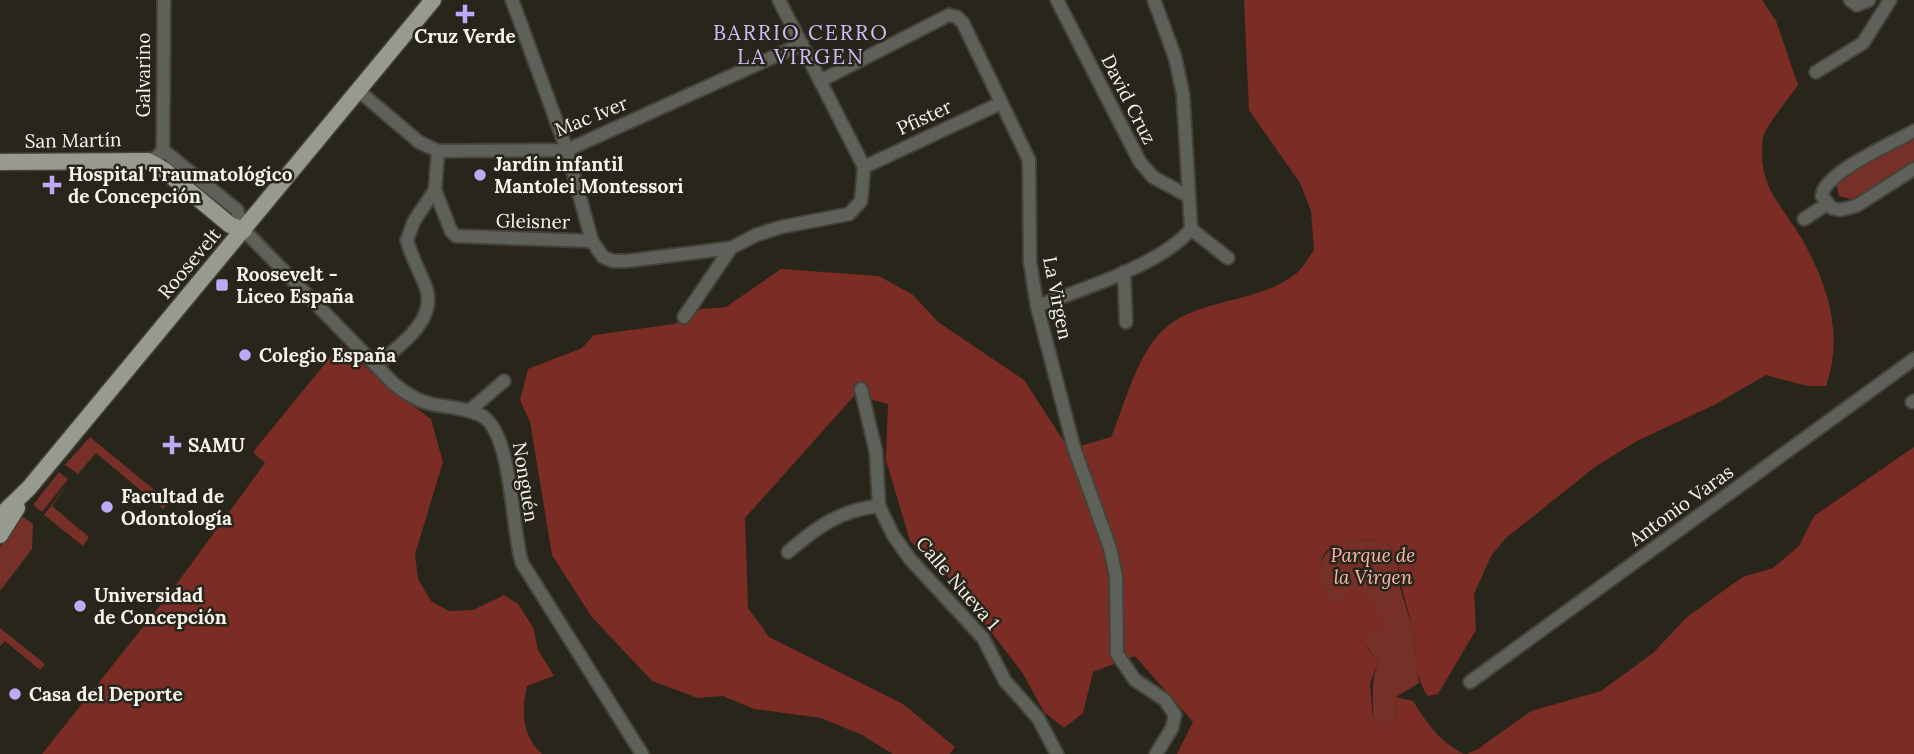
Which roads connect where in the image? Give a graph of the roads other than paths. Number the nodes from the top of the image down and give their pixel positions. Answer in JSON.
{"nodes":[{"id":1,"x":164,"y":0,"type":"edge"},
{"id":2,"x":433,"y":0,"type":"edge"},
{"id":3,"x":512,"y":0,"type":"edge"},
{"id":4,"x":779,"y":0,"type":"edge"},
{"id":5,"x":1056,"y":0,"type":"edge"},
{"id":6,"x":1154,"y":0,"type":"edge"},
{"id":7,"x":1869,"y":0,"type":"edge"},
{"id":8,"x":1890,"y":0,"type":"edge"},
{"id":9,"x":1853,"y":2,"type":"edge"},
{"id":10,"x":802,"y":44,"type":"junction"},
{"id":11,"x":1816,"y":72,"type":"dead end"},
{"id":12,"x":820,"y":81,"type":"junction"},
{"id":13,"x":359,"y":91,"type":"junction"},
{"id":14,"x":1001,"y":103,"type":"junction"},
{"id":15,"x":1914,"y":131,"type":"edge"},
{"id":16,"x":163,"y":150,"type":"junction"},
{"id":17,"x":567,"y":150,"type":"junction"},
{"id":18,"x":438,"y":151,"type":"junction"},
{"id":19,"x":148,"y":161,"type":"junction"},
{"id":20,"x":0,"y":162,"type":"edge"},
{"id":21,"x":864,"y":167,"type":"junction"},
{"id":22,"x":1914,"y":169,"type":"edge"},
{"id":23,"x":435,"y":190,"type":"junction"},
{"id":24,"x":1188,"y":196,"type":"junction"},
{"id":25,"x":1826,"y":204,"type":"junction"},
{"id":26,"x":1804,"y":219,"type":"dead end"},
{"id":27,"x":1191,"y":229,"type":"junction"},
{"id":28,"x":244,"y":230,"type":"junction"},
{"id":29,"x":592,"y":241,"type":"junction"},
{"id":30,"x":732,"y":248,"type":"junction"},
{"id":31,"x":1228,"y":258,"type":"dead end"},
{"id":32,"x":1124,"y":272,"type":"junction"},
{"id":33,"x":1037,"y":306,"type":"junction"},
{"id":34,"x":684,"y":317,"type":"dead end"},
{"id":35,"x":1126,"y":322,"type":"dead end"},
{"id":36,"x":1914,"y":359,"type":"edge"},
{"id":37,"x":377,"y":365,"type":"junction"},
{"id":38,"x":504,"y":381,"type":"dead end"},
{"id":39,"x":861,"y":389,"type":"dead end"},
{"id":40,"x":469,"y":411,"type":"junction"},
{"id":41,"x":29,"y":488,"type":"junction"},
{"id":42,"x":879,"y":506,"type":"junction"},
{"id":43,"x":0,"y":516,"type":"edge"},
{"id":44,"x":0,"y":535,"type":"edge"},
{"id":45,"x":788,"y":552,"type":"dead end"},
{"id":46,"x":1470,"y":682,"type":"dead end"},
{"id":47,"x":642,"y":754,"type":"edge"},
{"id":48,"x":1057,"y":754,"type":"edge"},
{"id":49,"x":1156,"y":754,"type":"edge"}],
"edges":[{"from":1,"to":16,"type":"street","name":"Galvarino"},
{"from":2,"to":13,"type":"main road","name":"Roosevelt"},
{"from":3,"to":17,"type":"street"},
{"from":4,"to":10,"type":"street"},
{"from":5,"to":24,"type":"street","name":"David Cruz"},
{"from":6,"to":24,"type":"street"},
{"from":7,"to":9,"type":"street"},
{"from":8,"to":11,"type":"street"},
{"from":10,"to":12,"type":"street"},
{"from":10,"to":17,"type":"street","name":"Mac Iver"},
{"from":12,"to":14,"type":"street","name":"La Virgen"},
{"from":12,"to":21,"type":"street"},
{"from":13,"to":18,"type":"street"},
{"from":13,"to":28,"type":"main road","name":"Roosevelt"},
{"from":14,"to":21,"type":"street","name":"Pfister"},
{"from":14,"to":33,"type":"street","name":"La Virgen"},
{"from":15,"to":25,"type":"street"},
{"from":16,"to":19,"type":"street"},
{"from":16,"to":28,"type":"street"},
{"from":17,"to":18,"type":"street","name":"Mac Iver"},
{"from":17,"to":29,"type":"street"},
{"from":18,"to":23,"type":"street","name":"Gleisner"},
{"from":19,"to":20,"type":"main road","name":"San Martín"},
{"from":19,"to":28,"type":"main road"},
{"from":21,"to":30,"type":"street","name":"Gleisner"},
{"from":22,"to":25,"type":"street"},
{"from":23,"to":29,"type":"street","name":"Gleisner"},
{"from":23,"to":37,"type":"street"},
{"from":24,"to":27,"type":"street"},
{"from":25,"to":26,"type":"street"},
{"from":27,"to":31,"type":"street"},
{"from":27,"to":32,"type":"street"},
{"from":28,"to":37,"type":"street","name":"Nonguén"},
{"from":28,"to":41,"type":"main road","name":"Roosevelt"},
{"from":29,"to":30,"type":"street","name":"Gleisner"},
{"from":30,"to":34,"type":"street","name":"Gleisner"},
{"from":32,"to":33,"type":"street"},
{"from":32,"to":35,"type":"street"},
{"from":33,"to":49,"type":"street","name":"La Virgen"},
{"from":36,"to":46,"type":"street","name":"Antonio Varas"},
{"from":37,"to":40,"type":"street","name":"Nonguén"},
{"from":38,"to":40,"type":"street"},
{"from":39,"to":42,"type":"street","name":"Calle Nueva 1"},
{"from":40,"to":47,"type":"street","name":"Nonguén"},
{"from":41,"to":43,"type":"main road","name":"Roosevelt"},
{"from":41,"to":44,"type":"main road","name":"Roosevelt"},
{"from":42,"to":45,"type":"street"},
{"from":42,"to":48,"type":"street","name":"Calle Nueva 1"}]}
